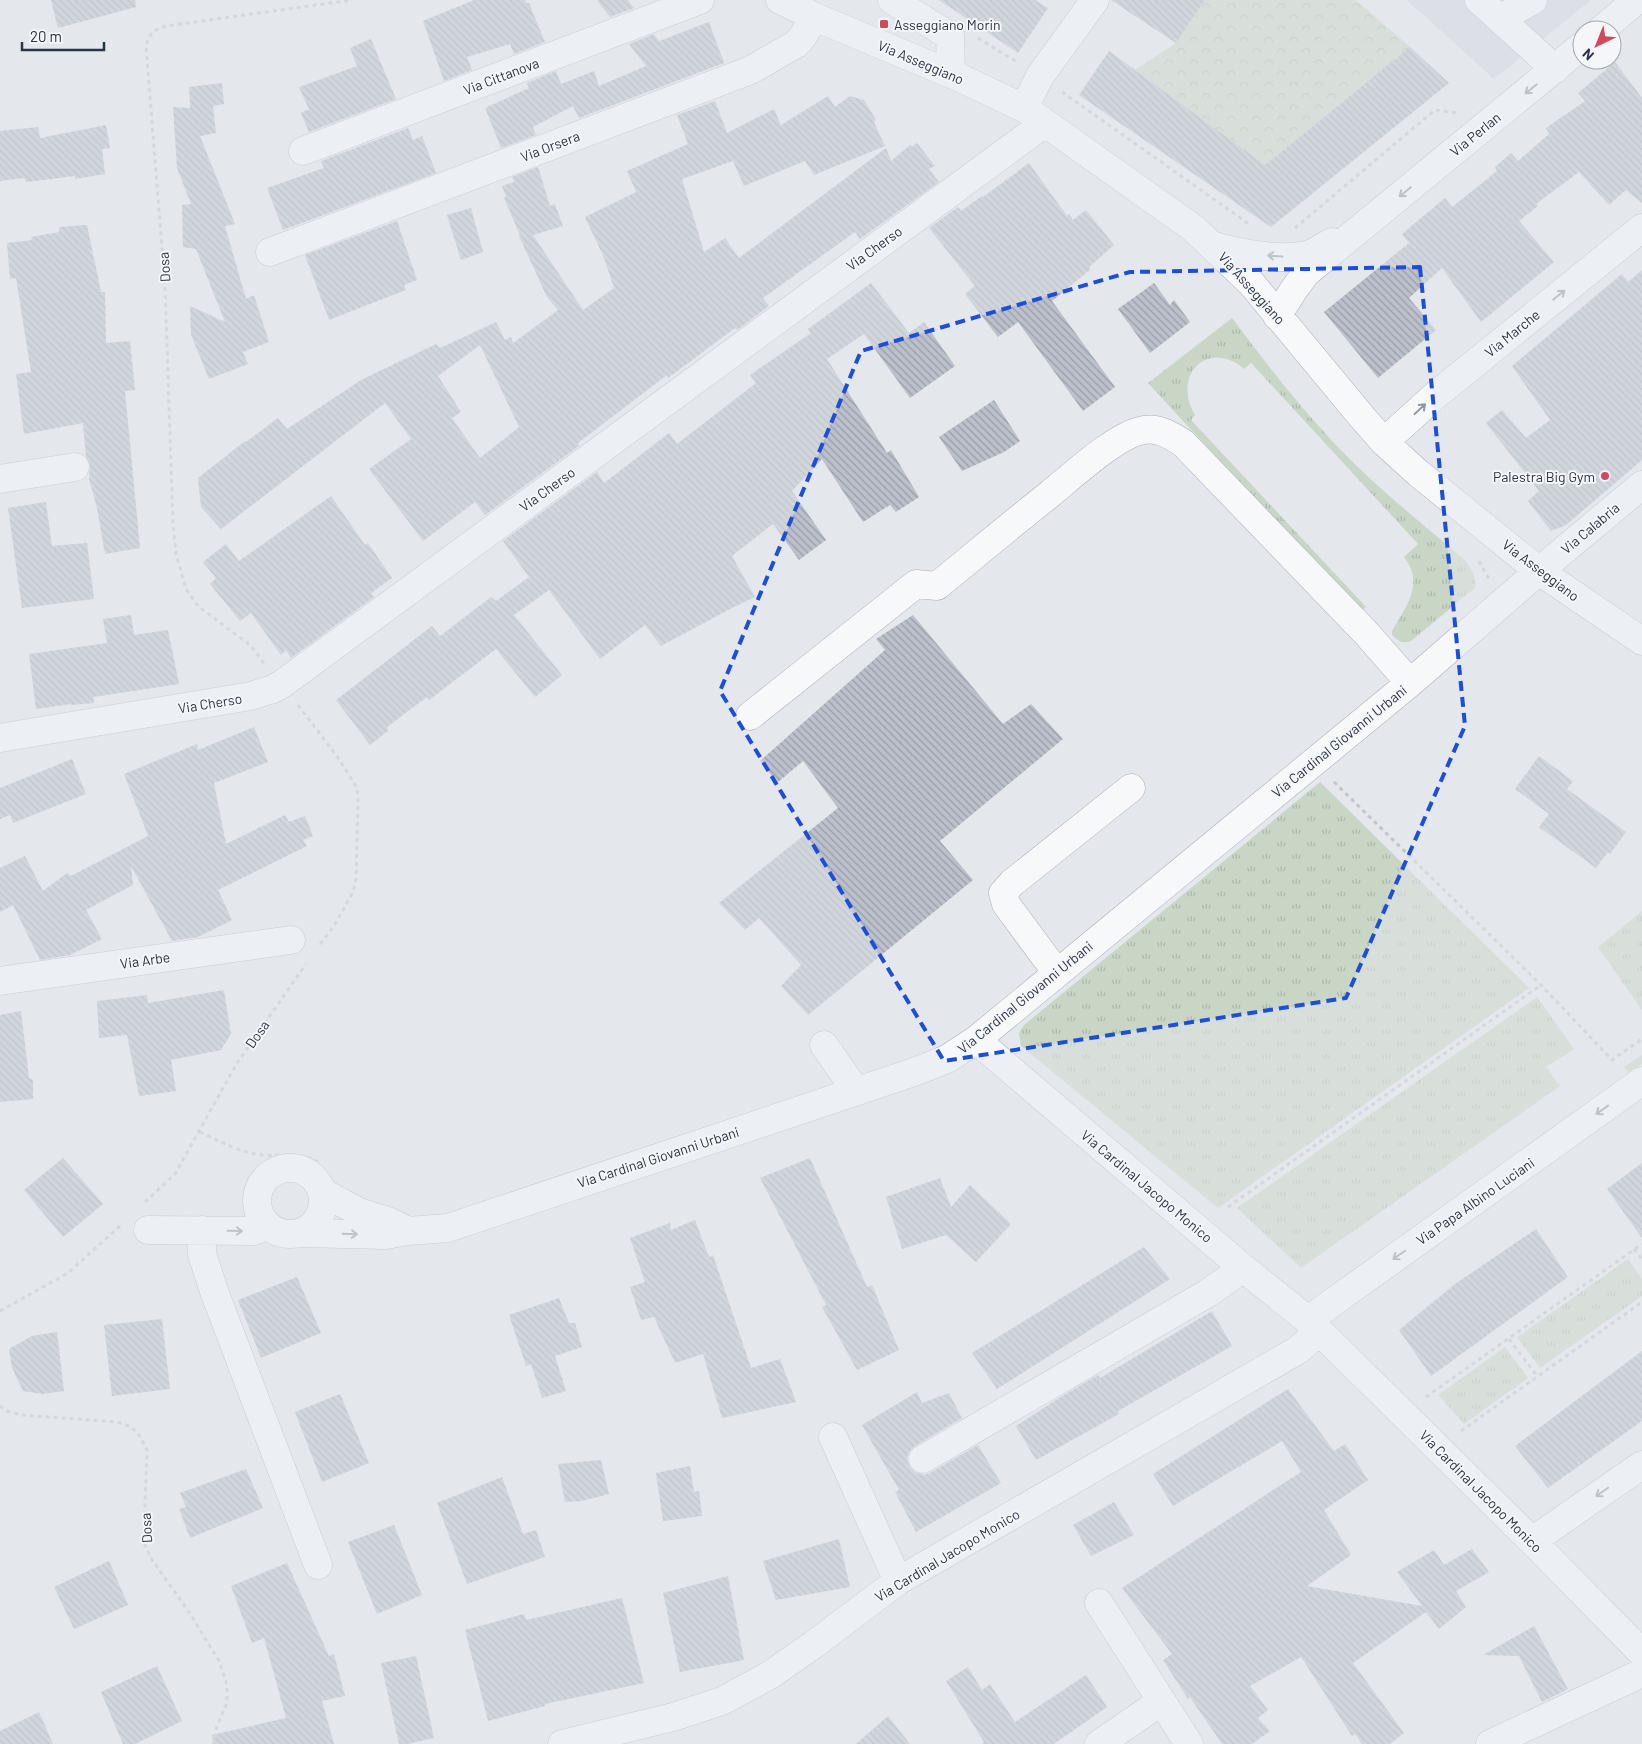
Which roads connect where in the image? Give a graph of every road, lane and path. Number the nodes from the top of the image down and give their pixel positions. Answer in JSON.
{"nodes":[{"id":1,"x":352,"y":0,"type":"edge"},
{"id":2,"x":700,"y":0,"type":"edge"},
{"id":3,"x":780,"y":0,"type":"edge"},
{"id":4,"x":892,"y":0,"type":"edge"},
{"id":5,"x":1094,"y":0,"type":"edge"},
{"id":6,"x":1479,"y":0,"type":"edge"},
{"id":7,"x":1533,"y":0,"type":"edge"},
{"id":8,"x":1637,"y":0,"type":"edge"},
{"id":9,"x":814,"y":16,"type":"junction"},
{"id":10,"x":1500,"y":19,"type":"junction"},
{"id":11,"x":1613,"y":20,"type":"edge"},
{"id":12,"x":950,"y":36,"type":"junction"},
{"id":13,"x":1572,"y":55,"type":"edge"},
{"id":14,"x":1555,"y":69,"type":"junction"},
{"id":15,"x":950,"y":74,"type":"junction"},
{"id":16,"x":1040,"y":76,"type":"junction"},
{"id":17,"x":1461,"y":113,"type":"dead end"},
{"id":18,"x":1034,"y":115,"type":"junction"},
{"id":19,"x":303,"y":151,"type":"dead end"},
{"id":20,"x":1368,"y":222,"type":"junction"},
{"id":21,"x":1257,"y":227,"type":"dead end"},
{"id":22,"x":1642,"y":228,"type":"edge"},
{"id":23,"x":1293,"y":230,"type":"dead end"},
{"id":24,"x":1214,"y":246,"type":"junction"},
{"id":25,"x":270,"y":252,"type":"dead end"},
{"id":26,"x":1278,"y":316,"type":"junction"},
{"id":27,"x":1384,"y":442,"type":"junction"},
{"id":28,"x":75,"y":467,"type":"dead end"},
{"id":29,"x":0,"y":479,"type":"edge"},
{"id":30,"x":1642,"y":485,"type":"edge"},
{"id":31,"x":1539,"y":571,"type":"junction"},
{"id":32,"x":1642,"y":641,"type":"edge"},
{"id":33,"x":269,"y":669,"type":"dead end"},
{"id":34,"x":1410,"y":683,"type":"junction"},
{"id":35,"x":292,"y":698,"type":"dead end"},
{"id":36,"x":750,"y":716,"type":"dead end"},
{"id":37,"x":0,"y":738,"type":"edge"},
{"id":38,"x":1332,"y":780,"type":"dead end"},
{"id":39,"x":1131,"y":788,"type":"dead end"},
{"id":40,"x":291,"y":940,"type":"dead end"},
{"id":41,"x":315,"y":952,"type":"dead end"},
{"id":42,"x":309,"y":960,"type":"dead end"},
{"id":43,"x":1057,"y":973,"type":"junction"},
{"id":44,"x":0,"y":981,"type":"edge"},
{"id":45,"x":1541,"y":985,"type":"junction"},
{"id":46,"x":1642,"y":1039,"type":"edge"},
{"id":47,"x":976,"y":1040,"type":"junction"},
{"id":48,"x":824,"y":1045,"type":"dead end"},
{"id":49,"x":1642,"y":1081,"type":"edge"},
{"id":50,"x":856,"y":1091,"type":"junction"},
{"id":51,"x":322,"y":1192,"type":"junction"},
{"id":52,"x":1228,"y":1207,"type":"dead end"},
{"id":53,"x":138,"y":1219,"type":"junction"},
{"id":54,"x":267,"y":1225,"type":"junction"},
{"id":55,"x":202,"y":1230,"type":"junction"},
{"id":56,"x":408,"y":1231,"type":"junction"},
{"id":57,"x":301,"y":1233,"type":"junction"},
{"id":58,"x":1642,"y":1244,"type":"edge"},
{"id":59,"x":1634,"y":1249,"type":"junction"},
{"id":60,"x":1642,"y":1260,"type":"edge"},
{"id":61,"x":1243,"y":1268,"type":"junction"},
{"id":62,"x":1642,"y":1302,"type":"edge"},
{"id":63,"x":0,"y":1311,"type":"edge"},
{"id":64,"x":1314,"y":1326,"type":"junction"},
{"id":65,"x":1509,"y":1339,"type":"junction"},
{"id":66,"x":1538,"y":1377,"type":"junction"},
{"id":67,"x":1426,"y":1398,"type":"dead end"},
{"id":68,"x":0,"y":1406,"type":"edge"},
{"id":69,"x":1461,"y":1432,"type":"dead end"},
{"id":70,"x":833,"y":1437,"type":"dead end"},
{"id":71,"x":923,"y":1459,"type":"dead end"},
{"id":72,"x":1642,"y":1464,"type":"edge"},
{"id":73,"x":1532,"y":1541,"type":"junction"},
{"id":74,"x":318,"y":1565,"type":"dead end"},
{"id":75,"x":898,"y":1581,"type":"junction"},
{"id":76,"x":1099,"y":1603,"type":"dead end"},
{"id":77,"x":1642,"y":1653,"type":"edge"},
{"id":78,"x":1642,"y":1673,"type":"edge"},
{"id":79,"x":1162,"y":1701,"type":"junction"},
{"id":80,"x":213,"y":1744,"type":"edge"},
{"id":81,"x":562,"y":1744,"type":"edge"},
{"id":82,"x":1100,"y":1744,"type":"edge"},
{"id":83,"x":1189,"y":1744,"type":"edge"},
{"id":84,"x":1490,"y":1744,"type":"edge"}],
"edges":[{"from":1,"to":33,"type":"path","name":"Dosa"},
{"from":2,"to":19,"type":"street","name":"Via Cittanova"},
{"from":3,"to":9,"type":"street","name":"Via Asseggiano"},
{"from":4,"to":12,"type":"street"},
{"from":5,"to":16,"type":"street"},
{"from":6,"to":10,"type":"street"},
{"from":7,"to":10,"type":"street"},
{"from":8,"to":11,"type":"street"},
{"from":9,"to":15,"type":"street","name":"Via Asseggiano"},
{"from":9,"to":25,"type":"street","name":"Via Orsera"},
{"from":10,"to":14,"type":"street"},
{"from":12,"to":15,"type":"street"},
{"from":12,"to":16,"type":"path"},
{"from":13,"to":14,"type":"street","name":"Via Perlan"},
{"from":14,"to":20,"type":"street","name":"Via Perlan","one_way":true},
{"from":15,"to":18,"type":"street","name":"Via Asseggiano"},
{"from":16,"to":18,"type":"street"},
{"from":16,"to":21,"type":"path"},
{"from":17,"to":23,"type":"path"},
{"from":18,"to":24,"type":"street","name":"Via Asseggiano"},
{"from":18,"to":37,"type":"street","name":"Via Cherso"},
{"from":20,"to":24,"type":"street","name":"Via Perlan","one_way":true},
{"from":20,"to":26,"type":"street","name":"Via Perlan"},
{"from":27,"to":22,"type":"street","name":"Via Marche","one_way":true},
{"from":24,"to":26,"type":"street","name":"Via Asseggiano"},
{"from":26,"to":27,"type":"street","name":"Via Asseggiano"},
{"from":27,"to":31,"type":"street","name":"Via Asseggiano"},
{"from":28,"to":29,"type":"street"},
{"from":30,"to":31,"type":"street","name":"Via Calabria"},
{"from":31,"to":32,"type":"street","name":"Via Asseggiano"},
{"from":31,"to":34,"type":"street","name":"Via Cardinal Giovanni Urbani"},
{"from":34,"to":36,"type":"street"},
{"from":34,"to":43,"type":"street","name":"Via Cardinal Giovanni Urbani"},
{"from":35,"to":41,"type":"path"},
{"from":38,"to":45,"type":"path"},
{"from":39,"to":43,"type":"street"},
{"from":40,"to":44,"type":"street","name":"Via Arbe"},
{"from":42,"to":53,"type":"path","name":"Dosa"},
{"from":43,"to":47,"type":"street","name":"Via Cardinal Giovanni Urbani"},
{"from":45,"to":46,"type":"path"},
{"from":45,"to":52,"type":"path"},
{"from":47,"to":50,"type":"street","name":"Via Cardinal Giovanni Urbani"},
{"from":47,"to":61,"type":"street","name":"Via Cardinal Jacopo Monico"},
{"from":48,"to":50,"type":"street"},
{"from":49,"to":64,"type":"street","name":"Via Papa Albino Luciani","one_way":true},
{"from":50,"to":56,"type":"street","name":"Via Cardinal Giovanni Urbani"},
{"from":51,"to":54,"type":"street"},
{"from":51,"to":56,"type":"street"},
{"from":51,"to":57,"type":"street"},
{"from":53,"to":55,"type":"street"},
{"from":53,"to":63,"type":"path","name":"Dosa"},
{"from":55,"to":54,"type":"street","one_way":true},
{"from":54,"to":57,"type":"street"},
{"from":55,"to":74,"type":"street"},
{"from":57,"to":56,"type":"street","name":"Via Cardinal Giovanni Urbani","one_way":true},
{"from":58,"to":59,"type":"path"},
{"from":59,"to":60,"type":"path"},
{"from":59,"to":65,"type":"path"},
{"from":61,"to":64,"type":"street","name":"Via Cardinal Jacopo Monico"},
{"from":61,"to":71,"type":"street"},
{"from":62,"to":66,"type":"path"},
{"from":64,"to":73,"type":"street","name":"Via Cardinal Jacopo Monico"},
{"from":64,"to":75,"type":"street","name":"Via Cardinal Jacopo Monico"},
{"from":65,"to":66,"type":"path"},
{"from":65,"to":67,"type":"path"},
{"from":66,"to":69,"type":"path"},
{"from":68,"to":80,"type":"path","name":"Dosa"},
{"from":70,"to":75,"type":"street"},
{"from":72,"to":73,"type":"street","one_way":true},
{"from":73,"to":77,"type":"street","name":"Via Cardinal Jacopo Monico"},
{"from":75,"to":81,"type":"street","name":"Via Cardinal Jacopo Monico"},
{"from":76,"to":79,"type":"street"},
{"from":78,"to":84,"type":"street"},
{"from":79,"to":82,"type":"street"},
{"from":79,"to":83,"type":"street"}]}
